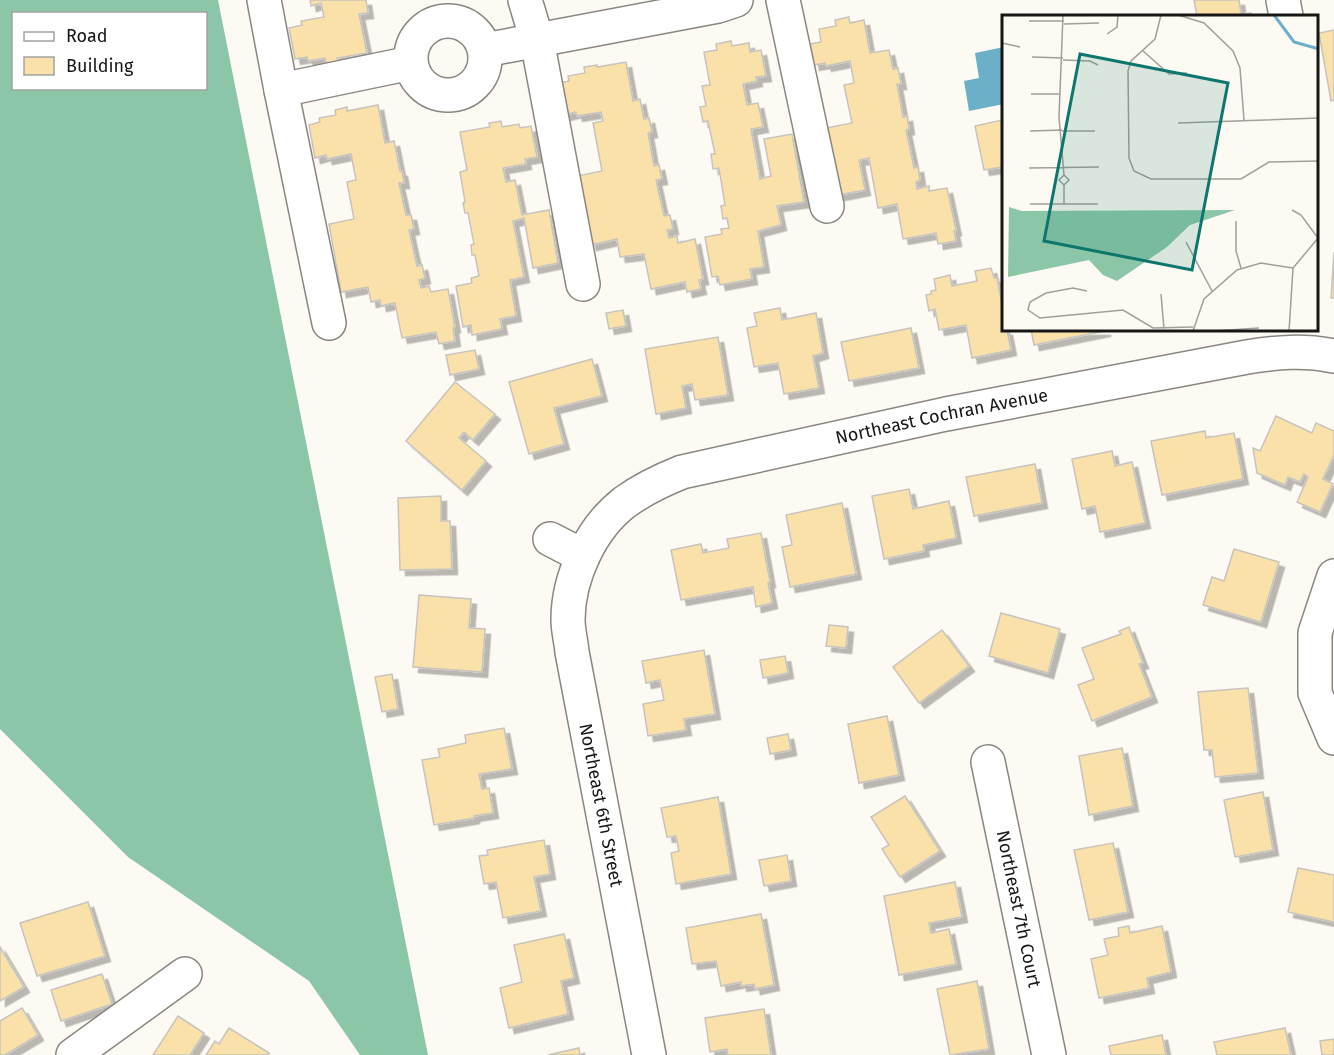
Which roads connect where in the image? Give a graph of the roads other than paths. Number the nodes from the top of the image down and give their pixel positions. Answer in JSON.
{"nodes":[{"id":1,"x":264,"y":0,"type":"edge"},
{"id":2,"x":525,"y":0,"type":"edge"},
{"id":3,"x":736,"y":0,"type":"edge"},
{"id":4,"x":783,"y":0,"type":"edge"},
{"id":5,"x":1283,"y":0,"type":"edge"},
{"id":6,"x":1286,"y":15,"type":"edge"},
{"id":7,"x":537,"y":40,"type":"junction"},
{"id":8,"x":485,"y":50,"type":"junction"},
{"id":9,"x":411,"y":63,"type":"junction"},
{"id":10,"x":281,"y":90,"type":"junction"},
{"id":11,"x":827,"y":206,"type":"dead end"},
{"id":12,"x":583,"y":284,"type":"dead end"},
{"id":13,"x":329,"y":323,"type":"dead end"},
{"id":14,"x":1334,"y":356,"type":"edge"},
{"id":15,"x":550,"y":539,"type":"dead end"},
{"id":16,"x":584,"y":556,"type":"junction"},
{"id":17,"x":1334,"y":576,"type":"edge"},
{"id":18,"x":1334,"y":738,"type":"edge"},
{"id":19,"x":988,"y":762,"type":"dead end"},
{"id":20,"x":185,"y":974,"type":"dead end"},
{"id":21,"x":74,"y":1055,"type":"edge"},
{"id":22,"x":649,"y":1055,"type":"edge"},
{"id":23,"x":1048,"y":1055,"type":"edge"}],
"edges":[{"from":1,"to":10,"type":"street"},
{"from":2,"to":7,"type":"street"},
{"from":3,"to":7,"type":"street"},
{"from":4,"to":11,"type":"street"},
{"from":5,"to":6,"type":"street"},
{"from":7,"to":8,"type":"street"},
{"from":7,"to":12,"type":"street"},
{"from":8,"to":9,"type":"street"},
{"from":8,"to":9,"type":"street"},
{"from":9,"to":10,"type":"street"},
{"from":10,"to":13,"type":"street"},
{"from":14,"to":16,"type":"street","name":"Northeast Cochran Avenue"},
{"from":15,"to":16,"type":"street"},
{"from":16,"to":22,"type":"street","name":"Northeast 6th Street"},
{"from":17,"to":18,"type":"street"},
{"from":19,"to":23,"type":"street","name":"Northeast 7th Court"},
{"from":20,"to":21,"type":"street"}]}
